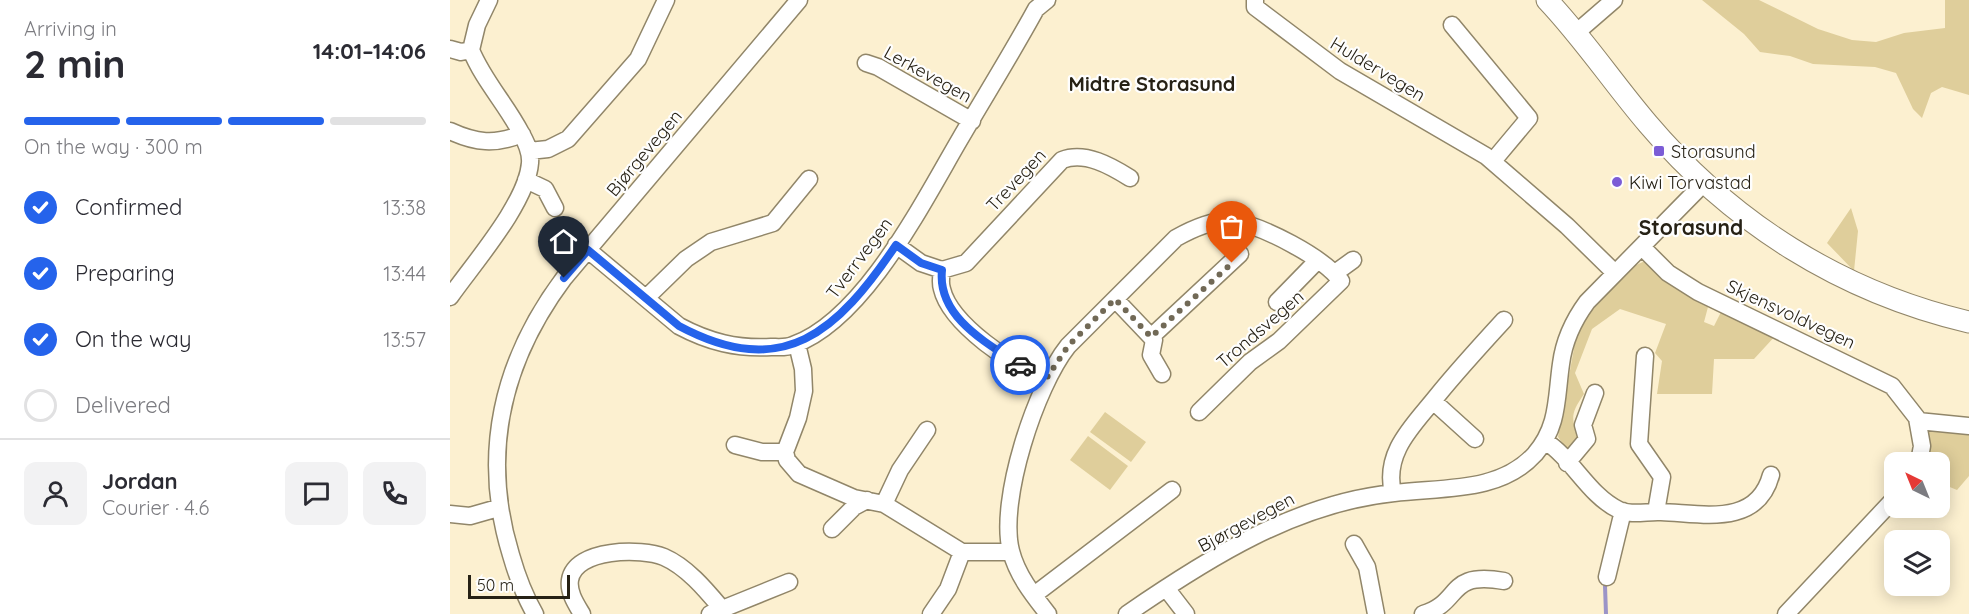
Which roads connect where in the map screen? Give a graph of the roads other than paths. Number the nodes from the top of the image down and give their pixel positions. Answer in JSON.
{"nodes":[{"id":1,"x":489,"y":0,"type":"edge"},
{"id":2,"x":666,"y":0,"type":"edge"},
{"id":3,"x":799,"y":0,"type":"edge"},
{"id":4,"x":1255,"y":0,"type":"edge"},
{"id":5,"x":1547,"y":0,"type":"edge"},
{"id":6,"x":1614,"y":0,"type":"edge"},
{"id":7,"x":1042,"y":1,"type":"edge"},
{"id":8,"x":1452,"y":26,"type":"dead end"},
{"id":9,"x":1577,"y":33,"type":"junction"},
{"id":10,"x":450,"y":49,"type":"edge"},
{"id":11,"x":471,"y":50,"type":"junction"},
{"id":12,"x":866,"y":63,"type":"dead end"},
{"id":13,"x":972,"y":121,"type":"junction"},
{"id":14,"x":450,"y":131,"type":"edge"},
{"id":15,"x":522,"y":134,"type":"junction"},
{"id":16,"x":529,"y":151,"type":"junction"},
{"id":17,"x":1492,"y":161,"type":"junction"},
{"id":18,"x":1130,"y":178,"type":"dead end"},
{"id":19,"x":809,"y":179,"type":"dead end"},
{"id":20,"x":526,"y":180,"type":"junction"},
{"id":21,"x":1704,"y":183,"type":"junction"},
{"id":22,"x":555,"y":208,"type":"dead end"},
{"id":23,"x":896,"y":245,"type":"junction"},
{"id":24,"x":1642,"y":247,"type":"junction"},
{"id":25,"x":588,"y":250,"type":"junction"},
{"id":26,"x":1240,"y":254,"type":"dead end"},
{"id":27,"x":1353,"y":260,"type":"dead end"},
{"id":28,"x":1317,"y":261,"type":"junction"},
{"id":29,"x":942,"y":270,"type":"junction"},
{"id":30,"x":1335,"y":273,"type":"junction"},
{"id":31,"x":1615,"y":273,"type":"junction"},
{"id":32,"x":450,"y":297,"type":"edge"},
{"id":33,"x":646,"y":298,"type":"junction"},
{"id":34,"x":1115,"y":299,"type":"junction"},
{"id":35,"x":1277,"y":302,"type":"dead end"},
{"id":36,"x":1504,"y":320,"type":"dead end"},
{"id":37,"x":1969,"y":321,"type":"edge"},
{"id":38,"x":1151,"y":337,"type":"junction"},
{"id":39,"x":797,"y":344,"type":"junction"},
{"id":40,"x":1645,"y":356,"type":"dead end"},
{"id":41,"x":1162,"y":374,"type":"dead end"},
{"id":42,"x":1046,"y":379,"type":"junction"},
{"id":43,"x":1595,"y":393,"type":"dead end"},
{"id":44,"x":1433,"y":401,"type":"junction"},
{"id":45,"x":1198,"y":412,"type":"dead end"},
{"id":46,"x":1918,"y":421,"type":"junction"},
{"id":47,"x":1969,"y":426,"type":"edge"},
{"id":48,"x":927,"y":430,"type":"dead end"},
{"id":49,"x":1475,"y":439,"type":"dead end"},
{"id":50,"x":1545,"y":441,"type":"junction"},
{"id":51,"x":735,"y":445,"type":"dead end"},
{"id":52,"x":785,"y":452,"type":"junction"},
{"id":53,"x":1921,"y":452,"type":"edge"},
{"id":54,"x":1567,"y":463,"type":"junction"},
{"id":55,"x":1771,"y":474,"type":"dead end"},
{"id":56,"x":1172,"y":490,"type":"dead end"},
{"id":57,"x":1393,"y":493,"type":"junction"},
{"id":58,"x":867,"y":500,"type":"junction"},
{"id":59,"x":884,"y":504,"type":"junction"},
{"id":60,"x":498,"y":508,"type":"junction"},
{"id":61,"x":1884,"y":510,"type":"edge"},
{"id":62,"x":1623,"y":511,"type":"junction"},
{"id":63,"x":1656,"y":512,"type":"junction"},
{"id":64,"x":450,"y":514,"type":"edge"},
{"id":65,"x":832,"y":529,"type":"dead end"},
{"id":66,"x":1354,"y":544,"type":"dead end"},
{"id":67,"x":962,"y":552,"type":"junction"},
{"id":68,"x":1011,"y":552,"type":"junction"},
{"id":69,"x":1607,"y":577,"type":"dead end"},
{"id":70,"x":1504,"y":581,"type":"dead end"},
{"id":71,"x":789,"y":582,"type":"dead end"},
{"id":72,"x":1166,"y":588,"type":"junction"},
{"id":73,"x":1034,"y":596,"type":"junction"},
{"id":74,"x":716,"y":612,"type":"edge"},
{"id":75,"x":535,"y":614,"type":"edge"},
{"id":76,"x":582,"y":614,"type":"edge"},
{"id":77,"x":931,"y":614,"type":"edge"},
{"id":78,"x":1048,"y":614,"type":"edge"},
{"id":79,"x":1127,"y":614,"type":"edge"},
{"id":80,"x":1186,"y":614,"type":"edge"},
{"id":81,"x":1376,"y":614,"type":"edge"},
{"id":82,"x":1423,"y":614,"type":"edge"},
{"id":83,"x":1786,"y":614,"type":"edge"}],
"edges":[{"from":1,"to":11,"type":"street"},
{"from":2,"to":16,"type":"street"},
{"from":3,"to":25,"type":"street","name":"Bjørgevegen"},
{"from":4,"to":17,"type":"street","name":"Huldervegen"},
{"from":5,"to":9,"type":"main road"},
{"from":6,"to":9,"type":"street"},
{"from":7,"to":13,"type":"street","name":"Tverrvegen"},
{"from":8,"to":17,"type":"street"},
{"from":9,"to":21,"type":"main road"},
{"from":10,"to":11,"type":"street"},
{"from":11,"to":15,"type":"street"},
{"from":12,"to":13,"type":"street","name":"Lerkevegen"},
{"from":13,"to":23,"type":"street","name":"Tverrvegen"},
{"from":14,"to":15,"type":"street"},
{"from":15,"to":16,"type":"street"},
{"from":16,"to":20,"type":"street"},
{"from":17,"to":31,"type":"street","name":"Huldervegen"},
{"from":18,"to":29,"type":"street","name":"Trevegen"},
{"from":19,"to":33,"type":"street"},
{"from":20,"to":22,"type":"street"},
{"from":20,"to":32,"type":"street"},
{"from":21,"to":24,"type":"street","name":"Bjørgevegen"},
{"from":21,"to":37,"type":"main road"},
{"from":23,"to":29,"type":"street"},
{"from":23,"to":39,"type":"street","name":"Tverrvegen"},
{"from":24,"to":31,"type":"street","name":"Bjørgevegen"},
{"from":24,"to":46,"type":"street","name":"Skjensvoldvegen"},
{"from":25,"to":33,"type":"street","name":"Tverrvegen"},
{"from":25,"to":60,"type":"street","name":"Bjørgevegen"},
{"from":26,"to":38,"type":"street"},
{"from":27,"to":30,"type":"street"},
{"from":28,"to":30,"type":"street"},
{"from":28,"to":34,"type":"street"},
{"from":28,"to":35,"type":"street","name":"Trondsvegen"},
{"from":29,"to":42,"type":"street"},
{"from":30,"to":45,"type":"street","name":"Trondsvegen"},
{"from":31,"to":50,"type":"street","name":"Bjørgevegen"},
{"from":33,"to":39,"type":"street","name":"Tverrvegen"},
{"from":34,"to":38,"type":"street"},
{"from":34,"to":42,"type":"street"},
{"from":36,"to":44,"type":"street"},
{"from":38,"to":41,"type":"street"},
{"from":39,"to":52,"type":"street"},
{"from":40,"to":63,"type":"street"},
{"from":42,"to":68,"type":"street"},
{"from":43,"to":54,"type":"street"},
{"from":44,"to":49,"type":"street"},
{"from":44,"to":57,"type":"street"},
{"from":46,"to":47,"type":"street"},
{"from":46,"to":53,"type":"street"},
{"from":48,"to":59,"type":"street"},
{"from":50,"to":54,"type":"street"},
{"from":50,"to":57,"type":"street","name":"Bjørgevegen"},
{"from":51,"to":52,"type":"street"},
{"from":52,"to":58,"type":"street"},
{"from":54,"to":62,"type":"street"},
{"from":55,"to":63,"type":"street"},
{"from":56,"to":73,"type":"street"},
{"from":57,"to":72,"type":"street","name":"Bjørgevegen"},
{"from":58,"to":59,"type":"street"},
{"from":58,"to":65,"type":"street"},
{"from":59,"to":67,"type":"street"},
{"from":60,"to":64,"type":"street"},
{"from":60,"to":75,"type":"street","name":"Bjørgevegen"},
{"from":61,"to":83,"type":"street"},
{"from":62,"to":63,"type":"street"},
{"from":62,"to":69,"type":"street"},
{"from":66,"to":81,"type":"street"},
{"from":67,"to":68,"type":"street"},
{"from":67,"to":77,"type":"street"},
{"from":68,"to":73,"type":"street"},
{"from":70,"to":82,"type":"street"},
{"from":71,"to":74,"type":"street"},
{"from":72,"to":79,"type":"street","name":"Bjørgevegen"},
{"from":72,"to":80,"type":"street"},
{"from":73,"to":78,"type":"street"},
{"from":74,"to":76,"type":"street"}]}
